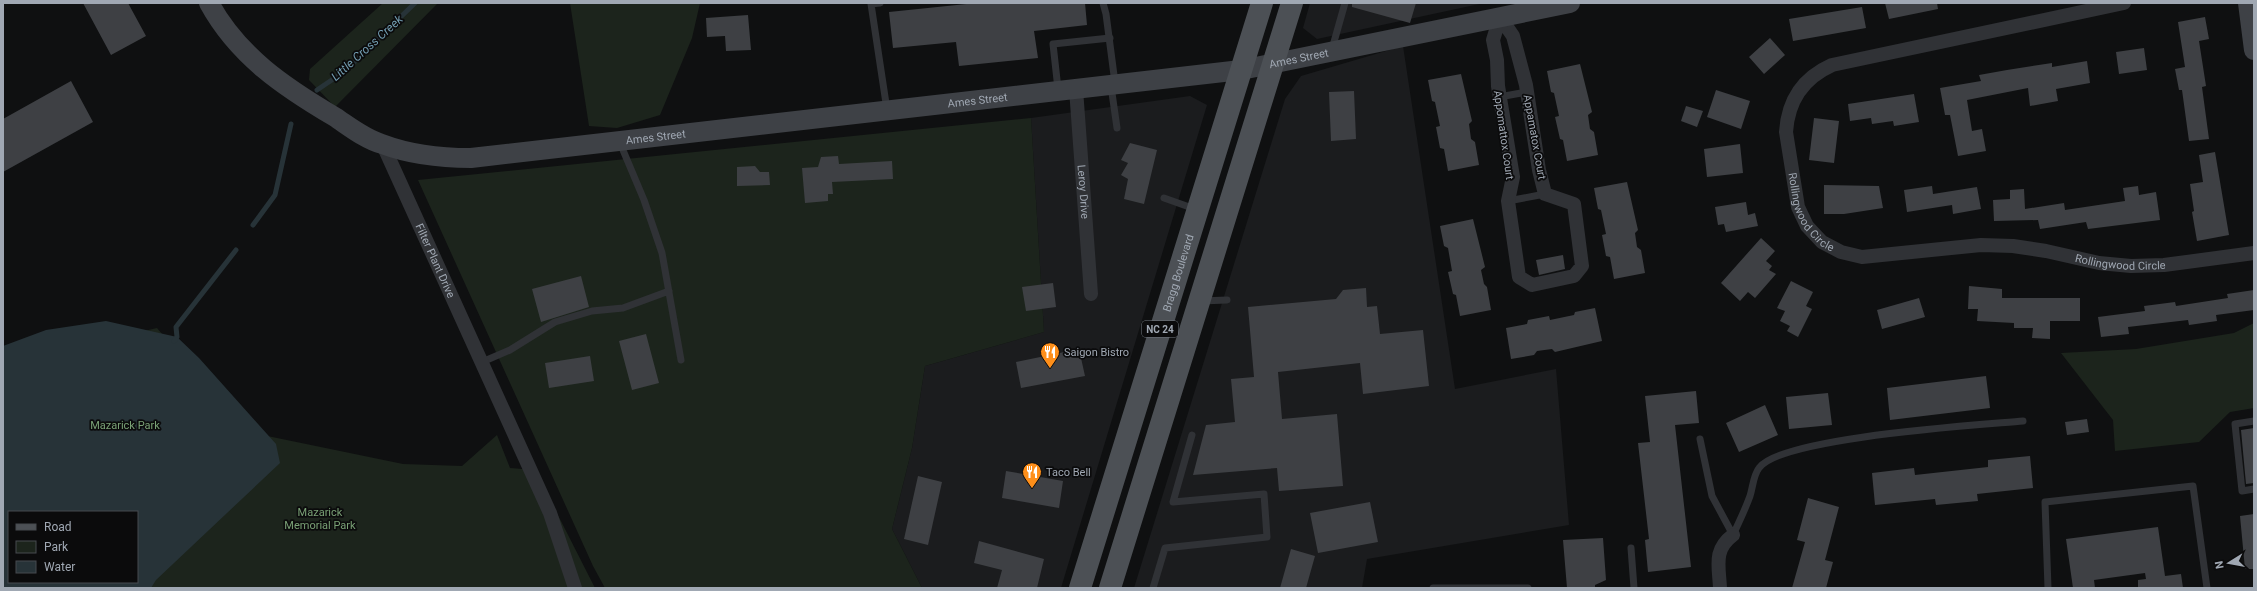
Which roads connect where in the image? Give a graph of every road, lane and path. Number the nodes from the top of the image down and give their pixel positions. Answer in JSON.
{"nodes":[{"id":1,"x":209,"y":3,"type":"edge"},
{"id":2,"x":880,"y":3,"type":"edge"},
{"id":3,"x":1102,"y":3,"type":"edge"},
{"id":4,"x":1262,"y":3,"type":"edge"},
{"id":5,"x":1292,"y":3,"type":"edge"},
{"id":6,"x":1345,"y":3,"type":"edge"},
{"id":7,"x":1570,"y":3,"type":"edge"},
{"id":8,"x":2124,"y":3,"type":"edge"},
{"id":9,"x":2248,"y":3,"type":"edge"},
{"id":10,"x":1500,"y":17,"type":"junction"},
{"id":11,"x":2252,"y":27,"type":"edge"},
{"id":12,"x":1110,"y":38,"type":"junction"},
{"id":13,"x":2254,"y":50,"type":"edge"},
{"id":14,"x":1331,"y":52,"type":"junction"},
{"id":15,"x":1273,"y":64,"type":"junction"},
{"id":16,"x":1241,"y":70,"type":"junction"},
{"id":17,"x":1113,"y":85,"type":"junction"},
{"id":18,"x":1067,"y":90,"type":"junction"},
{"id":19,"x":1528,"y":92,"type":"junction"},
{"id":20,"x":1499,"y":97,"type":"junction"},
{"id":21,"x":887,"y":111,"type":"junction"},
{"id":22,"x":1116,"y":128,"type":"dead end"},
{"id":23,"x":619,"y":141,"type":"junction"},
{"id":24,"x":383,"y":145,"type":"junction"},
{"id":25,"x":1545,"y":194,"type":"junction"},
{"id":26,"x":1164,"y":198,"type":"dead end"},
{"id":27,"x":1508,"y":201,"type":"junction"},
{"id":28,"x":1197,"y":210,"type":"junction"},
{"id":29,"x":2254,"y":253,"type":"edge"},
{"id":30,"x":1519,"y":277,"type":"joint"},
{"id":31,"x":669,"y":291,"type":"junction"},
{"id":32,"x":1091,"y":294,"type":"dead end"},
{"id":33,"x":1227,"y":300,"type":"dead end"},
{"id":34,"x":1199,"y":301,"type":"junction"},
{"id":35,"x":681,"y":360,"type":"dead end"},
{"id":36,"x":482,"y":362,"type":"junction"},
{"id":37,"x":2023,"y":421,"type":"dead end"},
{"id":38,"x":2254,"y":421,"type":"edge"},
{"id":39,"x":1192,"y":435,"type":"dead end"},
{"id":40,"x":1700,"y":439,"type":"dead end"},
{"id":41,"x":2254,"y":490,"type":"edge"},
{"id":42,"x":1733,"y":535,"type":"junction"},
{"id":43,"x":1631,"y":548,"type":"dead end"},
{"id":44,"x":575,"y":588,"type":"edge"},
{"id":45,"x":1080,"y":588,"type":"edge"},
{"id":46,"x":1110,"y":588,"type":"edge"},
{"id":47,"x":1153,"y":588,"type":"edge"},
{"id":48,"x":1433,"y":588,"type":"edge"},
{"id":49,"x":1528,"y":588,"type":"edge"},
{"id":50,"x":1634,"y":588,"type":"edge"},
{"id":51,"x":1720,"y":588,"type":"edge"},
{"id":52,"x":2048,"y":588,"type":"edge"},
{"id":53,"x":2207,"y":588,"type":"edge"}],
"edges":[{"from":1,"to":24,"type":"street"},
{"from":2,"to":21,"type":"lane"},
{"from":3,"to":12,"type":"lane"},
{"from":4,"to":16,"type":"main road","name":"Bragg Boulevard","number":"NC 24"},
{"from":5,"to":15,"type":"main road","number":"NC 24"},
{"from":6,"to":14,"type":"lane"},
{"from":7,"to":10,"type":"street","name":"Ames Street"},
{"from":8,"to":29,"type":"street","name":"Rollingwood Circle"},
{"from":9,"to":11,"type":"street"},
{"from":10,"to":14,"type":"street","name":"Ames Street"},
{"from":10,"to":19,"type":"street","name":"Appamatox Court"},
{"from":10,"to":20,"type":"street","name":"Appomattox Court"},
{"from":11,"to":13,"type":"street"},
{"from":12,"to":17,"type":"lane"},
{"from":12,"to":18,"type":"lane"},
{"from":14,"to":15,"type":"street","name":"Ames Street"},
{"from":15,"to":16,"type":"street","name":"Ames Street"},
{"from":15,"to":34,"type":"main road","number":"NC 24"},
{"from":16,"to":17,"type":"street","name":"Ames Street"},
{"from":16,"to":28,"type":"main road","name":"Bragg Boulevard","number":"NC 24"},
{"from":17,"to":18,"type":"street","name":"Ames Street"},
{"from":17,"to":22,"type":"lane"},
{"from":18,"to":21,"type":"street","name":"Ames Street"},
{"from":18,"to":32,"type":"street","name":"Leroy Drive"},
{"from":19,"to":20,"type":"lane"},
{"from":19,"to":25,"type":"street","name":"Appamatox Court"},
{"from":20,"to":27,"type":"street","name":"Appomattox Court"},
{"from":21,"to":23,"type":"street","name":"Ames Street"},
{"from":23,"to":24,"type":"street","name":"Ames Street"},
{"from":23,"to":31,"type":"lane"},
{"from":24,"to":36,"type":"street","name":"Filter Plant Drive"},
{"from":25,"to":27,"type":"lane"},
{"from":25,"to":30,"type":"street","name":"Appamatox Court"},
{"from":26,"to":28,"type":"lane"},
{"from":27,"to":30,"type":"street","name":"Appomattox Court"},
{"from":28,"to":45,"type":"main road","name":"Bragg Boulevard","number":"NC 24"},
{"from":31,"to":35,"type":"lane"},
{"from":31,"to":36,"type":"lane"},
{"from":33,"to":34,"type":"lane"},
{"from":34,"to":46,"type":"main road","number":"NC 24"},
{"from":36,"to":44,"type":"street","name":"Filter Plant Drive"},
{"from":37,"to":42,"type":"lane"},
{"from":38,"to":41,"type":"lane"},
{"from":39,"to":47,"type":"lane"},
{"from":40,"to":42,"type":"lane"},
{"from":42,"to":51,"type":"street"},
{"from":43,"to":50,"type":"lane"},
{"from":48,"to":49,"type":"lane"},
{"from":52,"to":53,"type":"lane"}]}
